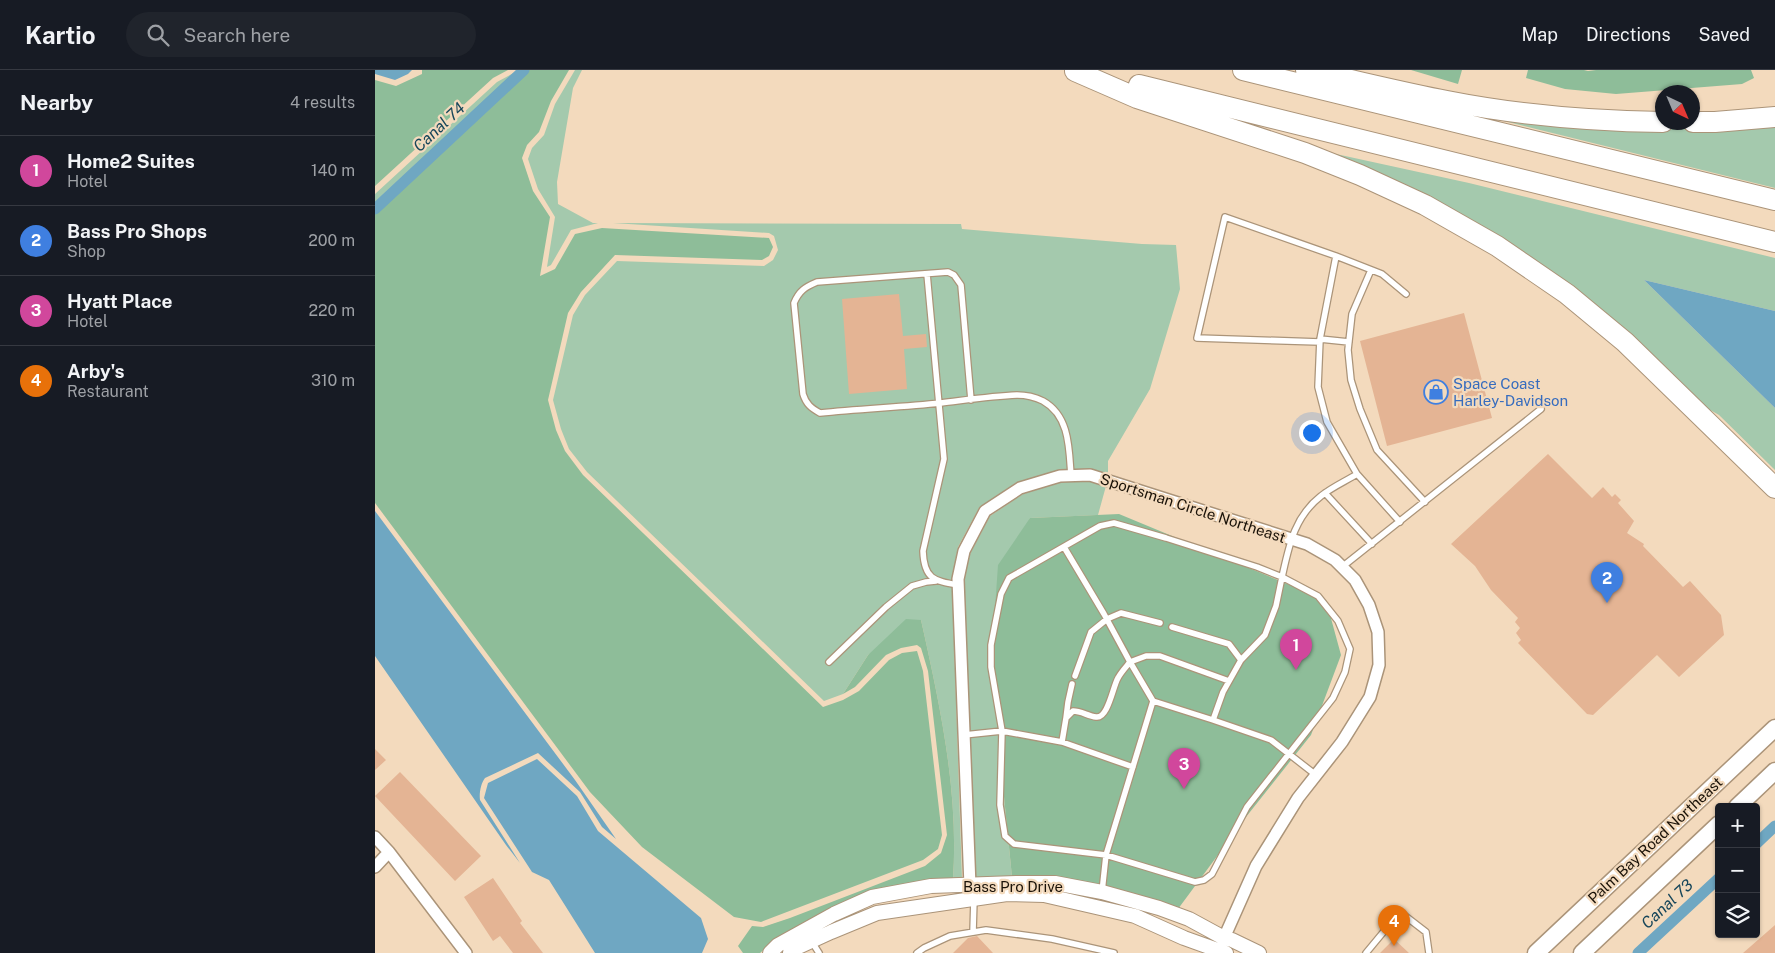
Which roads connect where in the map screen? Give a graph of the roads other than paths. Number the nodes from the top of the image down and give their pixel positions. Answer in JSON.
{"nodes":[{"id":1,"x":1074,"y":70,"type":"edge"},
{"id":2,"x":1243,"y":70,"type":"edge"},
{"id":3,"x":1306,"y":70,"type":"edge"},
{"id":4,"x":1775,"y":117,"type":"edge"},
{"id":5,"x":1655,"y":122,"type":"edge"},
{"id":6,"x":1700,"y":122,"type":"edge"},
{"id":7,"x":1775,"y":200,"type":"edge"},
{"id":8,"x":1775,"y":242,"type":"edge"},
{"id":9,"x":1336,"y":256,"type":"junction"},
{"id":10,"x":1371,"y":270,"type":"junction"},
{"id":11,"x":927,"y":274,"type":"junction"},
{"id":12,"x":1406,"y":294,"type":"dead end"},
{"id":13,"x":1320,"y":340,"type":"junction"},
{"id":14,"x":1349,"y":342,"type":"junction"},
{"id":15,"x":971,"y":400,"type":"junction"},
{"id":16,"x":939,"y":403,"type":"junction"},
{"id":17,"x":1541,"y":409,"type":"dead end"},
{"id":18,"x":1357,"y":474,"type":"junction"},
{"id":19,"x":1071,"y":476,"type":"junction"},
{"id":20,"x":1775,"y":488,"type":"edge"},
{"id":21,"x":1325,"y":493,"type":"junction"},
{"id":22,"x":1425,"y":502,"type":"junction"},
{"id":23,"x":1400,"y":522,"type":"junction"},
{"id":24,"x":1291,"y":539,"type":"junction"},
{"id":25,"x":1372,"y":544,"type":"junction"},
{"id":26,"x":1063,"y":547,"type":"junction"},
{"id":27,"x":1342,"y":567,"type":"junction"},
{"id":28,"x":1282,"y":577,"type":"junction"},
{"id":29,"x":936,"y":581,"type":"junction"},
{"id":30,"x":958,"y":586,"type":"junction"},
{"id":31,"x":1107,"y":619,"type":"junction"},
{"id":32,"x":1160,"y":623,"type":"dead end"},
{"id":33,"x":1172,"y":627,"type":"dead end"},
{"id":34,"x":1241,"y":660,"type":"junction"},
{"id":35,"x":829,"y":662,"type":"dead end"},
{"id":36,"x":1130,"y":662,"type":"junction"},
{"id":37,"x":1075,"y":676,"type":"dead end"},
{"id":38,"x":1229,"y":682,"type":"junction"},
{"id":39,"x":1072,"y":684,"type":"dead end"},
{"id":40,"x":1153,"y":701,"type":"junction"},
{"id":41,"x":1066,"y":718,"type":"junction"},
{"id":42,"x":1213,"y":720,"type":"junction"},
{"id":43,"x":1775,"y":728,"type":"edge"},
{"id":44,"x":1002,"y":730,"type":"junction"},
{"id":45,"x":963,"y":735,"type":"junction"},
{"id":46,"x":1062,"y":742,"type":"junction"},
{"id":47,"x":1289,"y":752,"type":"junction"},
{"id":48,"x":1133,"y":767,"type":"junction"},
{"id":49,"x":1775,"y":771,"type":"edge"},
{"id":50,"x":1316,"y":775,"type":"junction"},
{"id":51,"x":1741,"y":803,"type":"edge"},
{"id":52,"x":1715,"y":828,"type":"edge"},
{"id":53,"x":375,"y":838,"type":"edge"},
{"id":54,"x":389,"y":852,"type":"junction"},
{"id":55,"x":1106,"y":855,"type":"junction"},
{"id":56,"x":375,"y":867,"type":"edge"},
{"id":57,"x":972,"y":892,"type":"junction"},
{"id":58,"x":1102,"y":892,"type":"junction"},
{"id":59,"x":973,"y":932,"type":"junction"},
{"id":60,"x":812,"y":941,"type":"edge"},
{"id":61,"x":1222,"y":948,"type":"edge"},
{"id":62,"x":466,"y":953,"type":"edge"},
{"id":63,"x":770,"y":953,"type":"edge"},
{"id":64,"x":790,"y":953,"type":"edge"},
{"id":65,"x":917,"y":953,"type":"edge"},
{"id":66,"x":1114,"y":953,"type":"edge"},
{"id":67,"x":1259,"y":953,"type":"edge"},
{"id":68,"x":1366,"y":953,"type":"edge"},
{"id":69,"x":1429,"y":953,"type":"edge"},
{"id":70,"x":1536,"y":953,"type":"edge"},
{"id":71,"x":1582,"y":953,"type":"edge"}],
"edges":[{"from":1,"to":8,"type":"highway"},
{"from":1,"to":20,"type":"highway"},
{"from":2,"to":7,"type":"highway"},
{"from":3,"to":5,"type":"highway"},
{"from":4,"to":6,"type":"highway"},
{"from":9,"to":10,"type":"lane"},
{"from":9,"to":13,"type":"lane"},
{"from":9,"to":13,"type":"lane"},
{"from":10,"to":12,"type":"lane"},
{"from":10,"to":14,"type":"lane"},
{"from":11,"to":15,"type":"lane"},
{"from":11,"to":16,"type":"lane"},
{"from":11,"to":16,"type":"lane"},
{"from":13,"to":14,"type":"lane"},
{"from":13,"to":18,"type":"lane"},
{"from":14,"to":22,"type":"lane"},
{"from":15,"to":16,"type":"lane"},
{"from":15,"to":19,"type":"lane"},
{"from":16,"to":29,"type":"lane"},
{"from":17,"to":22,"type":"lane"},
{"from":18,"to":21,"type":"lane"},
{"from":18,"to":23,"type":"lane"},
{"from":19,"to":24,"type":"street","name":"Sportsman Circle Northeast"},
{"from":19,"to":30,"type":"street","name":"Sportsman Circle Northeast"},
{"from":21,"to":24,"type":"lane"},
{"from":21,"to":25,"type":"lane"},
{"from":22,"to":23,"type":"lane"},
{"from":23,"to":25,"type":"lane"},
{"from":24,"to":27,"type":"street","name":"Sportsman Circle Northeast"},
{"from":24,"to":28,"type":"lane"},
{"from":25,"to":27,"type":"lane"},
{"from":26,"to":28,"type":"lane"},
{"from":26,"to":31,"type":"lane"},
{"from":26,"to":44,"type":"lane"},
{"from":27,"to":50,"type":"street","name":"Sportsman Circle Northeast"},
{"from":28,"to":34,"type":"lane"},
{"from":28,"to":47,"type":"lane"},
{"from":29,"to":30,"type":"lane"},
{"from":29,"to":35,"type":"lane"},
{"from":30,"to":45,"type":"street","name":"Sportsman Circle Northeast"},
{"from":31,"to":32,"type":"lane"},
{"from":31,"to":36,"type":"lane"},
{"from":31,"to":37,"type":"lane"},
{"from":33,"to":34,"type":"lane"},
{"from":34,"to":38,"type":"lane"},
{"from":36,"to":38,"type":"lane"},
{"from":36,"to":40,"type":"lane"},
{"from":36,"to":41,"type":"lane"},
{"from":38,"to":42,"type":"lane"},
{"from":39,"to":41,"type":"lane"},
{"from":40,"to":42,"type":"lane"},
{"from":40,"to":48,"type":"lane"},
{"from":41,"to":46,"type":"lane"},
{"from":42,"to":47,"type":"lane"},
{"from":43,"to":70,"type":"main road","name":"Palm Bay Road Northeast"},
{"from":44,"to":45,"type":"lane"},
{"from":44,"to":46,"type":"lane"},
{"from":44,"to":55,"type":"lane"},
{"from":45,"to":57,"type":"street","name":"Sportsman Circle Northeast"},
{"from":46,"to":48,"type":"lane"},
{"from":47,"to":50,"type":"lane"},
{"from":47,"to":55,"type":"lane"},
{"from":48,"to":55,"type":"lane"},
{"from":49,"to":51,"type":"main road"},
{"from":50,"to":61,"type":"street","name":"Sportsman Circle Northeast"},
{"from":52,"to":71,"type":"main road"},
{"from":53,"to":54,"type":"street"},
{"from":54,"to":56,"type":"street"},
{"from":54,"to":62,"type":"street"},
{"from":55,"to":58,"type":"lane"},
{"from":57,"to":58,"type":"street","name":"Bass Pro Drive"},
{"from":57,"to":59,"type":"lane"},
{"from":57,"to":60,"type":"street","name":"Bass Pro Drive"},
{"from":57,"to":60,"type":"street","name":"Bass Pro Drive"},
{"from":57,"to":61,"type":"street","name":"Bass Pro Drive"},
{"from":58,"to":61,"type":"street","name":"Bass Pro Drive"},
{"from":59,"to":65,"type":"lane"},
{"from":59,"to":66,"type":"lane"},
{"from":60,"to":63,"type":"street","name":"Bass Pro Drive"},
{"from":60,"to":64,"type":"street","name":"Bass Pro Drive"},
{"from":61,"to":67,"type":"street","name":"Bass Pro Drive"},
{"from":68,"to":69,"type":"lane"}]}
